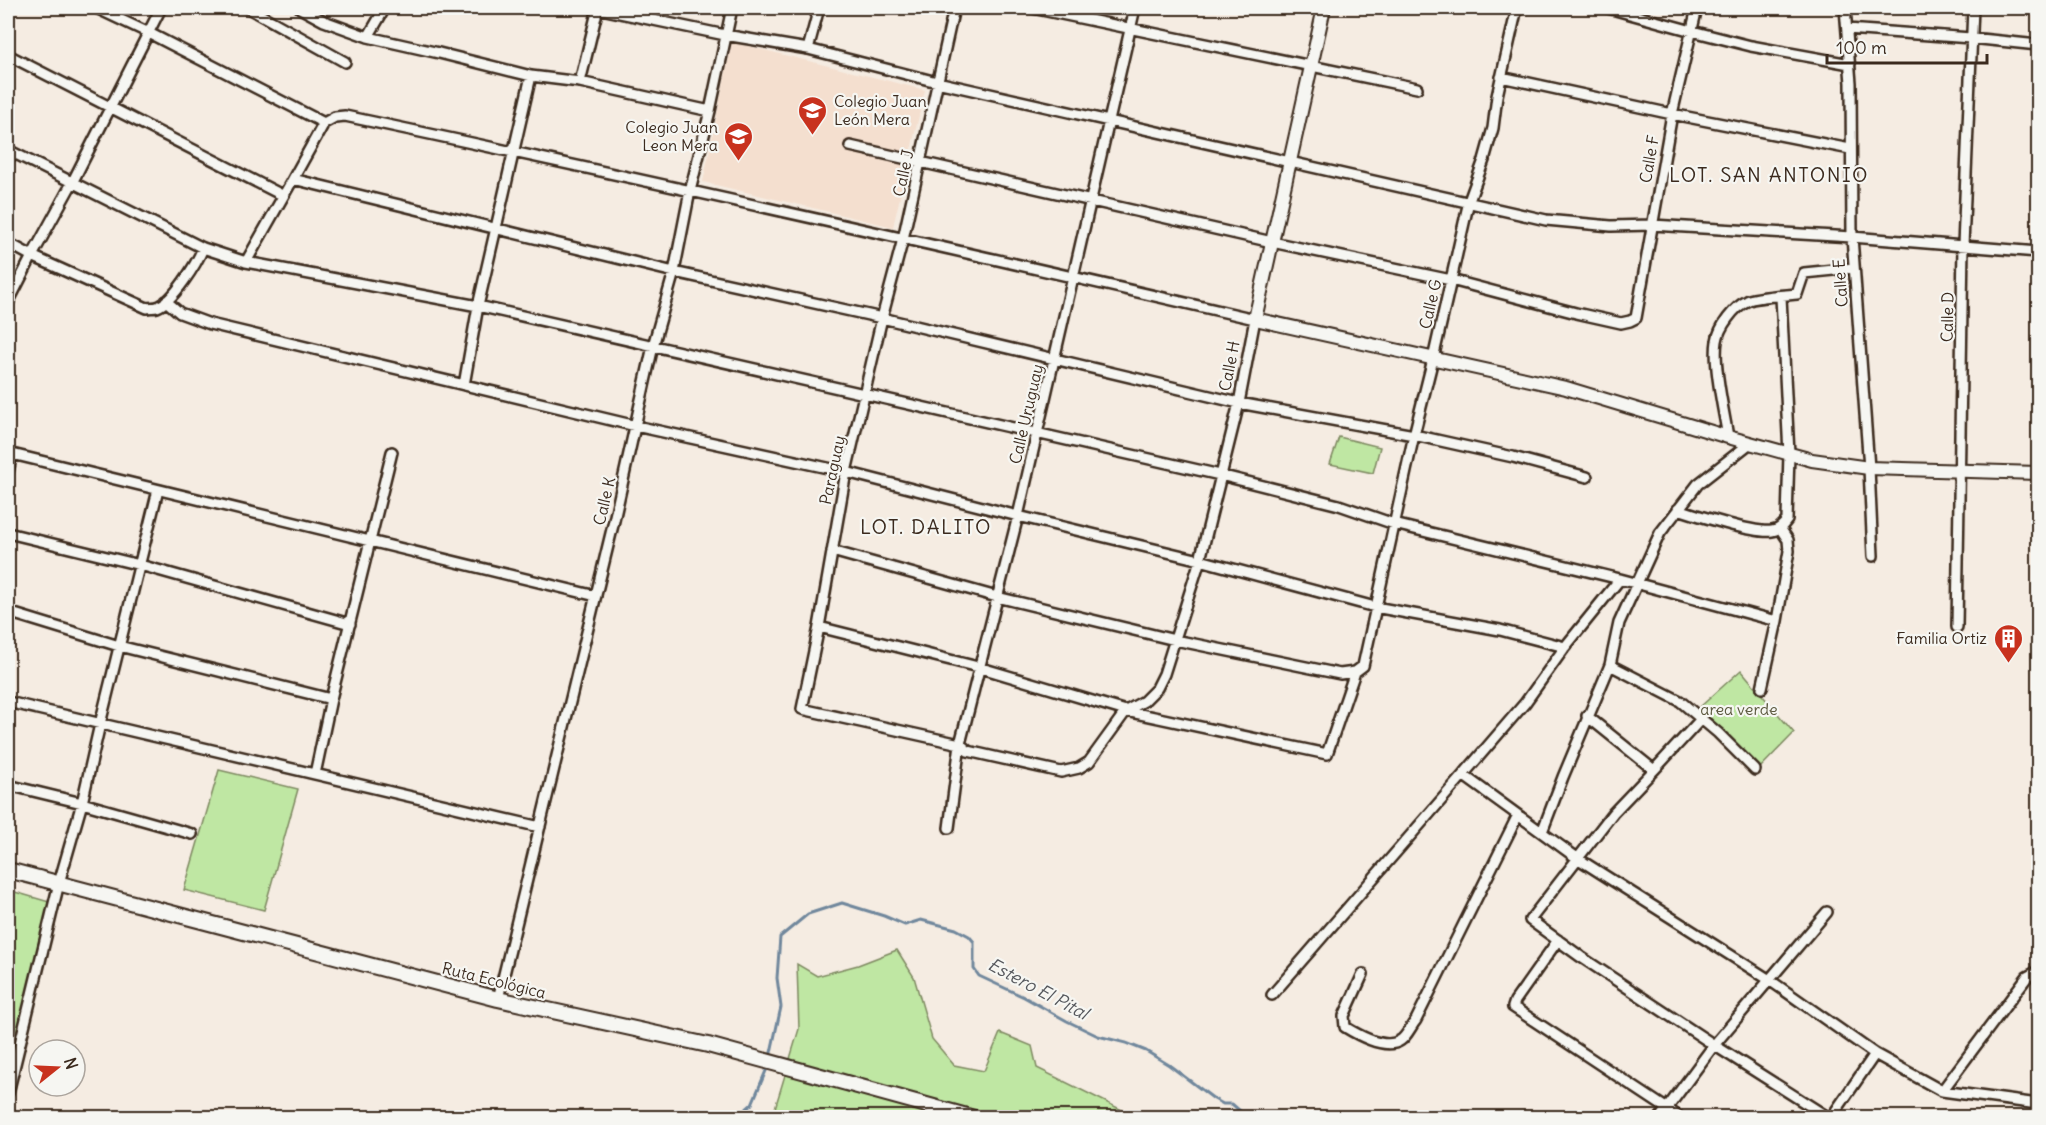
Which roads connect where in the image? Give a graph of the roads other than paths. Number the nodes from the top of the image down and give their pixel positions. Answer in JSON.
{"nodes":[{"id":1,"x":96,"y":8,"type":"edge"},
{"id":2,"x":161,"y":8,"type":"edge"},
{"id":3,"x":248,"y":8,"type":"edge"},
{"id":4,"x":300,"y":8,"type":"edge"},
{"id":5,"x":385,"y":8,"type":"edge"},
{"id":6,"x":597,"y":8,"type":"edge"},
{"id":7,"x":732,"y":8,"type":"edge"},
{"id":8,"x":819,"y":8,"type":"edge"},
{"id":9,"x":954,"y":8,"type":"edge"},
{"id":10,"x":1032,"y":8,"type":"edge"},
{"id":11,"x":1135,"y":8,"type":"edge"},
{"id":12,"x":1324,"y":8,"type":"edge"},
{"id":13,"x":1517,"y":8,"type":"edge"},
{"id":14,"x":1608,"y":8,"type":"edge"},
{"id":15,"x":1697,"y":8,"type":"edge"},
{"id":16,"x":1845,"y":8,"type":"edge"},
{"id":17,"x":1973,"y":8,"type":"edge"},
{"id":18,"x":644,"y":13,"type":"edge"},
{"id":19,"x":1130,"y":27,"type":"junction"},
{"id":20,"x":1847,"y":29,"type":"junction"},
{"id":21,"x":1692,"y":32,"type":"junction"},
{"id":22,"x":149,"y":33,"type":"junction"},
{"id":23,"x":725,"y":35,"type":"junction"},
{"id":24,"x":368,"y":37,"type":"junction"},
{"id":25,"x":1971,"y":38,"type":"junction"},
{"id":26,"x":2038,"y":45,"type":"edge"},
{"id":27,"x":808,"y":49,"type":"junction"},
{"id":28,"x":8,"y":55,"type":"edge"},
{"id":29,"x":345,"y":62,"type":"dead end"},
{"id":30,"x":1850,"y":64,"type":"junction"},
{"id":31,"x":1311,"y":65,"type":"junction"},
{"id":32,"x":531,"y":76,"type":"junction"},
{"id":33,"x":1501,"y":76,"type":"junction"},
{"id":34,"x":580,"y":82,"type":"junction"},
{"id":35,"x":937,"y":82,"type":"junction"},
{"id":36,"x":1417,"y":88,"type":"dead end"},
{"id":37,"x":110,"y":107,"type":"junction"},
{"id":38,"x":710,"y":111,"type":"junction"},
{"id":39,"x":1672,"y":114,"type":"junction"},
{"id":40,"x":1108,"y":122,"type":"junction"},
{"id":41,"x":324,"y":123,"type":"junction"},
{"id":42,"x":850,"y":146,"type":"dead end"},
{"id":43,"x":1850,"y":149,"type":"junction"},
{"id":44,"x":8,"y":150,"type":"edge"},
{"id":45,"x":512,"y":151,"type":"junction"},
{"id":46,"x":921,"y":161,"type":"junction"},
{"id":47,"x":1290,"y":161,"type":"junction"},
{"id":48,"x":293,"y":179,"type":"junction"},
{"id":49,"x":72,"y":183,"type":"junction"},
{"id":50,"x":690,"y":191,"type":"junction"},
{"id":51,"x":282,"y":195,"type":"junction"},
{"id":52,"x":1090,"y":201,"type":"junction"},
{"id":53,"x":1469,"y":201,"type":"junction"},
{"id":54,"x":1652,"y":225,"type":"junction"},
{"id":55,"x":497,"y":228,"type":"junction"},
{"id":56,"x":1851,"y":237,"type":"junction"},
{"id":57,"x":903,"y":239,"type":"junction"},
{"id":58,"x":1272,"y":242,"type":"junction"},
{"id":59,"x":8,"y":243,"type":"edge"},
{"id":60,"x":1963,"y":245,"type":"junction"},
{"id":61,"x":203,"y":248,"type":"junction"},
{"id":62,"x":2038,"y":252,"type":"edge"},
{"id":63,"x":32,"y":256,"type":"junction"},
{"id":64,"x":246,"y":262,"type":"junction"},
{"id":65,"x":1854,"y":267,"type":"junction"},
{"id":66,"x":674,"y":272,"type":"junction"},
{"id":67,"x":1073,"y":277,"type":"junction"},
{"id":68,"x":1451,"y":280,"type":"junction"},
{"id":69,"x":1781,"y":297,"type":"junction"},
{"id":70,"x":166,"y":301,"type":"junction"},
{"id":71,"x":8,"y":303,"type":"edge"},
{"id":72,"x":478,"y":306,"type":"junction"},
{"id":73,"x":882,"y":318,"type":"junction"},
{"id":74,"x":1255,"y":319,"type":"junction"},
{"id":75,"x":653,"y":346,"type":"junction"},
{"id":76,"x":1054,"y":360,"type":"junction"},
{"id":77,"x":1433,"y":360,"type":"junction"},
{"id":78,"x":464,"y":385,"type":"junction"},
{"id":79,"x":864,"y":394,"type":"junction"},
{"id":80,"x":1239,"y":403,"type":"junction"},
{"id":81,"x":636,"y":426,"type":"junction"},
{"id":82,"x":1037,"y":433,"type":"junction"},
{"id":83,"x":1413,"y":435,"type":"junction"},
{"id":84,"x":1728,"y":438,"type":"junction"},
{"id":85,"x":1749,"y":444,"type":"junction"},
{"id":86,"x":392,"y":452,"type":"dead end"},
{"id":87,"x":10,"y":454,"type":"edge"},
{"id":88,"x":1789,"y":454,"type":"junction"},
{"id":89,"x":1869,"y":468,"type":"junction"},
{"id":90,"x":8,"y":472,"type":"edge"},
{"id":91,"x":846,"y":472,"type":"junction"},
{"id":92,"x":1960,"y":472,"type":"junction"},
{"id":93,"x":2038,"y":472,"type":"edge"},
{"id":94,"x":1220,"y":475,"type":"junction"},
{"id":95,"x":1587,"y":477,"type":"dead end"},
{"id":96,"x":158,"y":490,"type":"junction"},
{"id":97,"x":1678,"y":509,"type":"junction"},
{"id":98,"x":1018,"y":516,"type":"junction"},
{"id":99,"x":1394,"y":524,"type":"junction"},
{"id":100,"x":1780,"y":528,"type":"junction"},
{"id":101,"x":8,"y":533,"type":"edge"},
{"id":102,"x":370,"y":542,"type":"junction"},
{"id":103,"x":832,"y":551,"type":"junction"},
{"id":104,"x":1873,"y":556,"type":"dead end"},
{"id":105,"x":1200,"y":560,"type":"junction"},
{"id":106,"x":140,"y":565,"type":"junction"},
{"id":107,"x":1620,"y":579,"type":"junction"},
{"id":108,"x":1637,"y":584,"type":"junction"},
{"id":109,"x":596,"y":596,"type":"junction"},
{"id":110,"x":997,"y":597,"type":"junction"},
{"id":111,"x":1375,"y":607,"type":"junction"},
{"id":112,"x":8,"y":612,"type":"edge"},
{"id":113,"x":1777,"y":621,"type":"junction"},
{"id":114,"x":350,"y":624,"type":"junction"},
{"id":115,"x":819,"y":627,"type":"junction"},
{"id":116,"x":1957,"y":627,"type":"dead end"},
{"id":117,"x":1175,"y":640,"type":"junction"},
{"id":118,"x":119,"y":646,"type":"junction"},
{"id":119,"x":1565,"y":647,"type":"junction"},
{"id":120,"x":1610,"y":665,"type":"junction"},
{"id":121,"x":978,"y":667,"type":"junction"},
{"id":122,"x":1354,"y":672,"type":"junction"},
{"id":123,"x":1762,"y":688,"type":"dead end"},
{"id":124,"x":332,"y":699,"type":"junction"},
{"id":125,"x":8,"y":702,"type":"edge"},
{"id":126,"x":1126,"y":711,"type":"junction"},
{"id":127,"x":1587,"y":716,"type":"junction"},
{"id":128,"x":1702,"y":718,"type":"junction"},
{"id":129,"x":100,"y":724,"type":"junction"},
{"id":130,"x":960,"y":744,"type":"junction"},
{"id":131,"x":1654,"y":770,"type":"junction"},
{"id":132,"x":1755,"y":770,"type":"dead end"},
{"id":133,"x":315,"y":774,"type":"junction"},
{"id":134,"x":1463,"y":774,"type":"junction"},
{"id":135,"x":8,"y":785,"type":"edge"},
{"id":136,"x":82,"y":803,"type":"junction"},
{"id":137,"x":1518,"y":815,"type":"junction"},
{"id":138,"x":540,"y":827,"type":"junction"},
{"id":139,"x":949,"y":828,"type":"dead end"},
{"id":140,"x":1542,"y":832,"type":"junction"},
{"id":141,"x":192,"y":834,"type":"dead end"},
{"id":142,"x":1577,"y":858,"type":"junction"},
{"id":143,"x":8,"y":870,"type":"edge"},
{"id":144,"x":59,"y":883,"type":"junction"},
{"id":145,"x":1827,"y":912,"type":"dead end"},
{"id":146,"x":1557,"y":940,"type":"junction"},
{"id":147,"x":2038,"y":971,"type":"edge"},
{"id":148,"x":1363,"y":974,"type":"dead end"},
{"id":149,"x":1768,"y":979,"type":"junction"},
{"id":150,"x":1272,"y":995,"type":"dead end"},
{"id":151,"x":498,"y":999,"type":"junction"},
{"id":152,"x":1714,"y":1046,"type":"junction"},
{"id":153,"x":1875,"y":1054,"type":"junction"},
{"id":154,"x":1942,"y":1091,"type":"junction"},
{"id":155,"x":8,"y":1093,"type":"edge"},
{"id":156,"x":2038,"y":1104,"type":"edge"},
{"id":157,"x":1667,"y":1109,"type":"junction"},
{"id":158,"x":974,"y":1118,"type":"edge"},
{"id":159,"x":1660,"y":1118,"type":"edge"},
{"id":160,"x":1681,"y":1118,"type":"edge"},
{"id":161,"x":1830,"y":1118,"type":"edge"}],
"edges":[{"from":1,"to":22,"type":"street"},
{"from":2,"to":22,"type":"street"},
{"from":3,"to":29,"type":"street"},
{"from":4,"to":24,"type":"street"},
{"from":5,"to":24,"type":"street"},
{"from":6,"to":18,"type":"street"},
{"from":6,"to":34,"type":"street"},
{"from":7,"to":23,"type":"street","name":"Calle K"},
{"from":8,"to":27,"type":"street"},
{"from":9,"to":35,"type":"street","name":"Calle J"},
{"from":10,"to":19,"type":"street"},
{"from":11,"to":19,"type":"street","name":"Calle Uruguay"},
{"from":12,"to":31,"type":"street","name":"Calle H"},
{"from":13,"to":33,"type":"street","name":"Calle G"},
{"from":14,"to":21,"type":"street"},
{"from":15,"to":21,"type":"street","name":"Calle F"},
{"from":16,"to":20,"type":"street","name":"Calle E"},
{"from":17,"to":25,"type":"street","name":"Calle D"},
{"from":18,"to":23,"type":"street"},
{"from":19,"to":31,"type":"street"},
{"from":19,"to":40,"type":"street","name":"Calle Uruguay"},
{"from":20,"to":25,"type":"street"},
{"from":20,"to":30,"type":"street","name":"Calle E"},
{"from":21,"to":30,"type":"street"},
{"from":21,"to":39,"type":"street","name":"Calle F"},
{"from":22,"to":37,"type":"street"},
{"from":22,"to":41,"type":"street"},
{"from":23,"to":27,"type":"street"},
{"from":23,"to":38,"type":"street","name":"Calle K"},
{"from":24,"to":32,"type":"street"},
{"from":25,"to":26,"type":"street"},
{"from":25,"to":60,"type":"street","name":"Calle D"},
{"from":27,"to":35,"type":"street"},
{"from":28,"to":37,"type":"street"},
{"from":30,"to":43,"type":"street","name":"Calle E"},
{"from":31,"to":36,"type":"street"},
{"from":31,"to":47,"type":"street","name":"Calle H"},
{"from":32,"to":34,"type":"street"},
{"from":32,"to":45,"type":"street"},
{"from":33,"to":39,"type":"street"},
{"from":33,"to":53,"type":"street","name":"Calle G"},
{"from":34,"to":38,"type":"street"},
{"from":35,"to":40,"type":"street"},
{"from":35,"to":46,"type":"street","name":"Calle J"},
{"from":37,"to":49,"type":"street"},
{"from":37,"to":51,"type":"street"},
{"from":38,"to":50,"type":"street","name":"Calle K"},
{"from":39,"to":43,"type":"street"},
{"from":39,"to":54,"type":"street","name":"Calle F"},
{"from":40,"to":47,"type":"street"},
{"from":40,"to":52,"type":"street","name":"Calle Uruguay"},
{"from":41,"to":45,"type":"street"},
{"from":41,"to":48,"type":"street"},
{"from":42,"to":46,"type":"street"},
{"from":43,"to":56,"type":"street","name":"Calle E"},
{"from":44,"to":49,"type":"street"},
{"from":45,"to":50,"type":"street"},
{"from":45,"to":55,"type":"street"},
{"from":46,"to":52,"type":"street"},
{"from":46,"to":57,"type":"street","name":"Calle J"},
{"from":47,"to":53,"type":"street"},
{"from":47,"to":58,"type":"street","name":"Calle H"},
{"from":48,"to":51,"type":"street"},
{"from":48,"to":55,"type":"street"},
{"from":49,"to":61,"type":"street"},
{"from":49,"to":63,"type":"street"},
{"from":50,"to":57,"type":"street"},
{"from":50,"to":66,"type":"street","name":"Calle K"},
{"from":51,"to":64,"type":"street"},
{"from":52,"to":58,"type":"street"},
{"from":52,"to":67,"type":"street","name":"Calle Uruguay"},
{"from":53,"to":54,"type":"street"},
{"from":53,"to":68,"type":"street","name":"Calle G"},
{"from":54,"to":56,"type":"street"},
{"from":54,"to":68,"type":"street","name":"Calle F"},
{"from":55,"to":66,"type":"street"},
{"from":55,"to":72,"type":"street"},
{"from":56,"to":60,"type":"street"},
{"from":56,"to":65,"type":"street","name":"Calle E"},
{"from":57,"to":67,"type":"street"},
{"from":57,"to":73,"type":"street","name":"Paraguay"},
{"from":58,"to":68,"type":"street"},
{"from":58,"to":74,"type":"street","name":"Calle H"},
{"from":59,"to":63,"type":"street"},
{"from":60,"to":62,"type":"street"},
{"from":60,"to":92,"type":"street","name":"Calle D"},
{"from":61,"to":64,"type":"street"},
{"from":61,"to":70,"type":"street"},
{"from":63,"to":70,"type":"street"},
{"from":63,"to":71,"type":"street"},
{"from":64,"to":72,"type":"street"},
{"from":65,"to":69,"type":"street"},
{"from":65,"to":89,"type":"street","name":"Calle E"},
{"from":66,"to":73,"type":"street"},
{"from":66,"to":75,"type":"street","name":"Calle K"},
{"from":67,"to":74,"type":"street"},
{"from":67,"to":76,"type":"street","name":"Calle Uruguay"},
{"from":68,"to":77,"type":"street","name":"Calle G"},
{"from":69,"to":84,"type":"street"},
{"from":69,"to":88,"type":"street"},
{"from":70,"to":78,"type":"street"},
{"from":72,"to":75,"type":"street"},
{"from":72,"to":78,"type":"street"},
{"from":73,"to":76,"type":"street"},
{"from":73,"to":79,"type":"street","name":"Paraguay"},
{"from":74,"to":77,"type":"street"},
{"from":74,"to":80,"type":"street","name":"Calle H"},
{"from":75,"to":79,"type":"street"},
{"from":75,"to":81,"type":"street","name":"Calle K"},
{"from":76,"to":80,"type":"street"},
{"from":76,"to":82,"type":"street","name":"Calle Uruguay"},
{"from":77,"to":83,"type":"street","name":"Calle G"},
{"from":77,"to":84,"type":"street"},
{"from":78,"to":81,"type":"street"},
{"from":79,"to":82,"type":"street"},
{"from":79,"to":91,"type":"street","name":"Paraguay"},
{"from":80,"to":83,"type":"street"},
{"from":80,"to":94,"type":"street","name":"Calle H"},
{"from":81,"to":91,"type":"street"},
{"from":81,"to":109,"type":"street","name":"Calle K"},
{"from":82,"to":94,"type":"street"},
{"from":82,"to":98,"type":"street","name":"Calle Uruguay"},
{"from":83,"to":95,"type":"street"},
{"from":83,"to":99,"type":"street","name":"Calle G"},
{"from":84,"to":85,"type":"street"},
{"from":85,"to":88,"type":"street"},
{"from":85,"to":97,"type":"street"},
{"from":86,"to":102,"type":"street"},
{"from":87,"to":90,"type":"street"},
{"from":87,"to":96,"type":"street"},
{"from":88,"to":89,"type":"street"},
{"from":88,"to":100,"type":"street"},
{"from":89,"to":92,"type":"street"},
{"from":89,"to":104,"type":"street","name":"Calle E"},
{"from":91,"to":98,"type":"street"},
{"from":91,"to":103,"type":"street","name":"Paraguay"},
{"from":92,"to":93,"type":"street"},
{"from":92,"to":116,"type":"street","name":"Calle D"},
{"from":94,"to":99,"type":"street"},
{"from":94,"to":105,"type":"street","name":"Calle H"},
{"from":96,"to":102,"type":"street"},
{"from":96,"to":106,"type":"street"},
{"from":97,"to":100,"type":"street"},
{"from":97,"to":108,"type":"street"},
{"from":98,"to":105,"type":"street"},
{"from":98,"to":110,"type":"street","name":"Calle Uruguay"},
{"from":99,"to":107,"type":"street"},
{"from":99,"to":111,"type":"street","name":"Calle G"},
{"from":100,"to":113,"type":"street"},
{"from":101,"to":106,"type":"street"},
{"from":102,"to":109,"type":"street"},
{"from":102,"to":114,"type":"street"},
{"from":103,"to":110,"type":"street"},
{"from":103,"to":115,"type":"street","name":"Paraguay"},
{"from":105,"to":111,"type":"street"},
{"from":105,"to":117,"type":"street","name":"Calle H"},
{"from":106,"to":114,"type":"street"},
{"from":106,"to":118,"type":"street"},
{"from":107,"to":108,"type":"street"},
{"from":107,"to":119,"type":"street"},
{"from":108,"to":113,"type":"street"},
{"from":108,"to":120,"type":"street"},
{"from":109,"to":138,"type":"street","name":"Calle K"},
{"from":110,"to":117,"type":"street"},
{"from":110,"to":121,"type":"street","name":"Calle Uruguay"},
{"from":111,"to":119,"type":"street"},
{"from":111,"to":122,"type":"street","name":"Calle G"},
{"from":112,"to":118,"type":"street"},
{"from":113,"to":123,"type":"street"},
{"from":114,"to":124,"type":"street"},
{"from":115,"to":121,"type":"street"},
{"from":115,"to":130,"type":"street","name":"Paraguay"},
{"from":117,"to":122,"type":"street"},
{"from":117,"to":126,"type":"street","name":"Calle H"},
{"from":118,"to":124,"type":"street"},
{"from":118,"to":129,"type":"street"},
{"from":119,"to":134,"type":"street"},
{"from":120,"to":127,"type":"street"},
{"from":120,"to":128,"type":"street"},
{"from":121,"to":126,"type":"street"},
{"from":121,"to":130,"type":"street","name":"Calle Uruguay"},
{"from":122,"to":126,"type":"street","name":"Calle G"},
{"from":124,"to":133,"type":"street"},
{"from":125,"to":129,"type":"street"},
{"from":126,"to":130,"type":"street"},
{"from":127,"to":131,"type":"street"},
{"from":127,"to":140,"type":"street"},
{"from":128,"to":131,"type":"street"},
{"from":128,"to":132,"type":"street"},
{"from":129,"to":133,"type":"street"},
{"from":129,"to":136,"type":"street"},
{"from":130,"to":139,"type":"street","name":"Calle Uruguay"},
{"from":131,"to":142,"type":"street"},
{"from":133,"to":138,"type":"street"},
{"from":134,"to":137,"type":"street"},
{"from":134,"to":150,"type":"street"},
{"from":135,"to":136,"type":"street"},
{"from":136,"to":141,"type":"street"},
{"from":136,"to":144,"type":"street"},
{"from":137,"to":140,"type":"street"},
{"from":137,"to":148,"type":"street"},
{"from":138,"to":151,"type":"street","name":"Calle K"},
{"from":140,"to":142,"type":"street"},
{"from":142,"to":146,"type":"street"},
{"from":142,"to":149,"type":"street"},
{"from":143,"to":144,"type":"main road","name":"Ruta Ecológica"},
{"from":144,"to":151,"type":"main road","name":"Ruta Ecológica"},
{"from":144,"to":155,"type":"street"},
{"from":145,"to":149,"type":"street"},
{"from":146,"to":152,"type":"street"},
{"from":146,"to":157,"type":"street"},
{"from":147,"to":154,"type":"street"},
{"from":149,"to":152,"type":"street"},
{"from":149,"to":153,"type":"street"},
{"from":151,"to":158,"type":"main road","name":"Ruta Ecológica"},
{"from":152,"to":157,"type":"street"},
{"from":152,"to":161,"type":"street"},
{"from":153,"to":154,"type":"street"},
{"from":153,"to":161,"type":"street"},
{"from":154,"to":156,"type":"street"},
{"from":157,"to":159,"type":"street"},
{"from":157,"to":160,"type":"street"}]}
